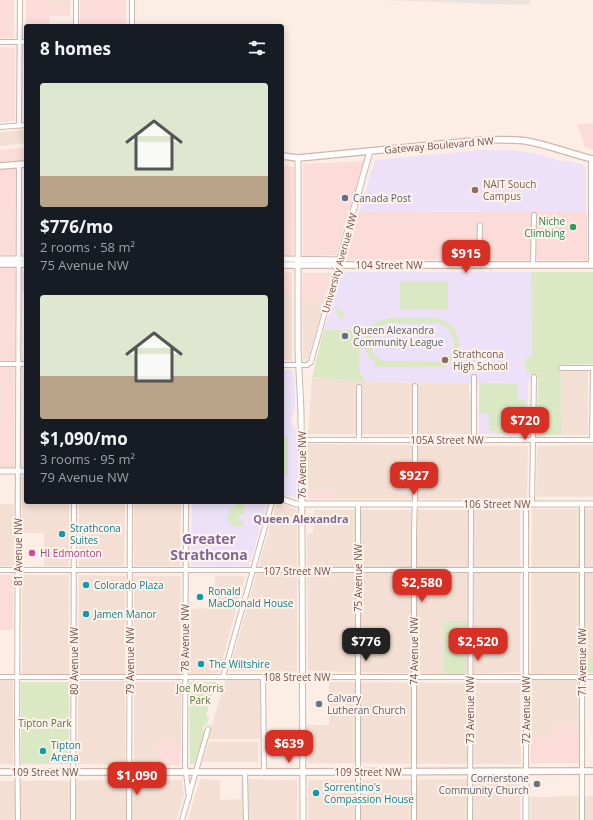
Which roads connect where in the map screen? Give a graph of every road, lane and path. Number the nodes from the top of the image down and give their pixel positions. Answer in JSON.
{"nodes":[{"id":1,"x":20,"y":0,"type":"edge"},
{"id":2,"x":76,"y":0,"type":"edge"},
{"id":3,"x":132,"y":0,"type":"edge"},
{"id":4,"x":76,"y":24,"type":"edge"},
{"id":5,"x":132,"y":24,"type":"edge"},
{"id":6,"x":0,"y":42,"type":"edge"},
{"id":7,"x":20,"y":42,"type":"junction"},
{"id":8,"x":24,"y":42,"type":"edge"},
{"id":9,"x":24,"y":125,"type":"edge"},
{"id":10,"x":19,"y":126,"type":"junction"},
{"id":11,"x":0,"y":127,"type":"edge"},
{"id":12,"x":370,"y":151,"type":"junction"},
{"id":13,"x":284,"y":156,"type":"edge"},
{"id":14,"x":298,"y":158,"type":"junction"},
{"id":15,"x":592,"y":159,"type":"edge"},
{"id":16,"x":24,"y":164,"type":"edge"},
{"id":17,"x":19,"y":165,"type":"junction"},
{"id":18,"x":0,"y":166,"type":"edge"},
{"id":19,"x":534,"y":215,"type":"dead end"},
{"id":20,"x":480,"y":225,"type":"dead end"},
{"id":21,"x":0,"y":259,"type":"edge"},
{"id":22,"x":284,"y":259,"type":"edge"},
{"id":23,"x":24,"y":260,"type":"edge"},
{"id":24,"x":19,"y":262,"type":"junction"},
{"id":25,"x":297,"y":262,"type":"junction"},
{"id":26,"x":24,"y":263,"type":"edge"},
{"id":27,"x":339,"y":263,"type":"junction"},
{"id":28,"x":0,"y":264,"type":"edge"},
{"id":29,"x":284,"y":265,"type":"edge"},
{"id":30,"x":479,"y":265,"type":"junction"},
{"id":31,"x":534,"y":265,"type":"junction"},
{"id":32,"x":592,"y":265,"type":"edge"},
{"id":33,"x":0,"y":364,"type":"edge"},
{"id":34,"x":18,"y":364,"type":"junction"},
{"id":35,"x":24,"y":364,"type":"edge"},
{"id":36,"x":284,"y":365,"type":"edge"},
{"id":37,"x":298,"y":365,"type":"junction"},
{"id":38,"x":561,"y":368,"type":"dead end"},
{"id":39,"x":593,"y":368,"type":"edge"},
{"id":40,"x":474,"y":377,"type":"dead end"},
{"id":41,"x":534,"y":377,"type":"dead end"},
{"id":42,"x":415,"y":386,"type":"dead end"},
{"id":43,"x":359,"y":387,"type":"dead end"},
{"id":44,"x":302,"y":440,"type":"junction"},
{"id":45,"x":359,"y":440,"type":"junction"},
{"id":46,"x":415,"y":440,"type":"junction"},
{"id":47,"x":474,"y":440,"type":"junction"},
{"id":48,"x":533,"y":440,"type":"junction"},
{"id":49,"x":593,"y":440,"type":"edge"},
{"id":50,"x":0,"y":471,"type":"edge"},
{"id":51,"x":18,"y":471,"type":"junction"},
{"id":52,"x":24,"y":471,"type":"edge"},
{"id":53,"x":284,"y":500,"type":"edge"},
{"id":54,"x":74,"y":504,"type":"edge"},
{"id":55,"x":130,"y":504,"type":"edge"},
{"id":56,"x":186,"y":504,"type":"edge"},
{"id":57,"x":271,"y":504,"type":"edge"},
{"id":58,"x":302,"y":504,"type":"junction"},
{"id":59,"x":358,"y":504,"type":"junction"},
{"id":60,"x":415,"y":504,"type":"junction"},
{"id":61,"x":470,"y":504,"type":"junction"},
{"id":62,"x":529,"y":504,"type":"junction"},
{"id":63,"x":582,"y":504,"type":"junction"},
{"id":64,"x":593,"y":504,"type":"edge"},
{"id":65,"x":0,"y":570,"type":"edge"},
{"id":66,"x":18,"y":570,"type":"junction"},
{"id":67,"x":74,"y":570,"type":"junction"},
{"id":68,"x":414,"y":570,"type":"junction"},
{"id":69,"x":470,"y":570,"type":"junction"},
{"id":70,"x":526,"y":570,"type":"junction"},
{"id":71,"x":582,"y":570,"type":"junction"},
{"id":72,"x":593,"y":570,"type":"edge"},
{"id":73,"x":130,"y":571,"type":"junction"},
{"id":74,"x":186,"y":571,"type":"junction"},
{"id":75,"x":253,"y":571,"type":"junction"},
{"id":76,"x":302,"y":571,"type":"junction"},
{"id":77,"x":358,"y":571,"type":"junction"},
{"id":78,"x":0,"y":677,"type":"edge"},
{"id":79,"x":17,"y":677,"type":"junction"},
{"id":80,"x":73,"y":677,"type":"junction"},
{"id":81,"x":130,"y":677,"type":"junction"},
{"id":82,"x":185,"y":677,"type":"junction"},
{"id":83,"x":223,"y":677,"type":"junction"},
{"id":84,"x":263,"y":677,"type":"junction"},
{"id":85,"x":302,"y":677,"type":"junction"},
{"id":86,"x":358,"y":677,"type":"junction"},
{"id":87,"x":414,"y":677,"type":"junction"},
{"id":88,"x":470,"y":677,"type":"junction"},
{"id":89,"x":526,"y":677,"type":"junction"},
{"id":90,"x":582,"y":677,"type":"junction"},
{"id":91,"x":593,"y":677,"type":"edge"},
{"id":92,"x":208,"y":729,"type":"dead end"},
{"id":93,"x":129,"y":771,"type":"junction"},
{"id":94,"x":526,"y":771,"type":"junction"},
{"id":95,"x":582,"y":771,"type":"junction"},
{"id":96,"x":593,"y":771,"type":"edge"},
{"id":97,"x":0,"y":772,"type":"edge"},
{"id":98,"x":18,"y":772,"type":"junction"},
{"id":99,"x":73,"y":772,"type":"junction"},
{"id":100,"x":186,"y":772,"type":"junction"},
{"id":101,"x":196,"y":772,"type":"junction"},
{"id":102,"x":245,"y":772,"type":"junction"},
{"id":103,"x":264,"y":772,"type":"junction"},
{"id":104,"x":303,"y":772,"type":"junction"},
{"id":105,"x":358,"y":772,"type":"junction"},
{"id":106,"x":414,"y":772,"type":"junction"},
{"id":107,"x":470,"y":772,"type":"junction"},
{"id":108,"x":189,"y":798,"type":"junction"},
{"id":109,"x":18,"y":820,"type":"edge"},
{"id":110,"x":73,"y":820,"type":"edge"},
{"id":111,"x":129,"y":820,"type":"edge"},
{"id":112,"x":182,"y":820,"type":"edge"},
{"id":113,"x":246,"y":820,"type":"edge"},
{"id":114,"x":303,"y":820,"type":"edge"},
{"id":115,"x":358,"y":820,"type":"edge"},
{"id":116,"x":414,"y":820,"type":"edge"},
{"id":117,"x":470,"y":820,"type":"edge"},
{"id":118,"x":526,"y":820,"type":"edge"},
{"id":119,"x":582,"y":820,"type":"edge"}],
"edges":[{"from":1,"to":7,"type":"street"},
{"from":2,"to":4,"type":"street"},
{"from":3,"to":5,"type":"street"},
{"from":6,"to":7,"type":"street"},
{"from":7,"to":8,"type":"street"},
{"from":7,"to":10,"type":"street"},
{"from":9,"to":10,"type":"street"},
{"from":10,"to":11,"type":"street"},
{"from":12,"to":14,"type":"main road","name":"Gateway Boulevard NW"},
{"from":12,"to":15,"type":"main road","name":"Gateway Boulevard NW"},
{"from":12,"to":27,"type":"street","name":"University Avenue NW"},
{"from":13,"to":14,"type":"main road","name":"Gateway Boulevard NW"},
{"from":14,"to":25,"type":"street","name":"76 Avenue NW"},
{"from":15,"to":32,"type":"street"},
{"from":16,"to":17,"type":"main road"},
{"from":17,"to":18,"type":"main road"},
{"from":17,"to":24,"type":"street","name":"81 Avenue NW"},
{"from":19,"to":31,"type":"street"},
{"from":20,"to":30,"type":"street"},
{"from":21,"to":24,"type":"street"},
{"from":22,"to":25,"type":"street","name":"104 Street NW"},
{"from":23,"to":24,"type":"street"},
{"from":24,"to":26,"type":"main road"},
{"from":24,"to":28,"type":"main road"},
{"from":24,"to":34,"type":"street","name":"81 Avenue NW"},
{"from":25,"to":27,"type":"main road","name":"104 Street NW"},
{"from":25,"to":29,"type":"main road","name":"104 Street NW"},
{"from":25,"to":37,"type":"street","name":"76 Avenue NW"},
{"from":27,"to":30,"type":"main road","name":"104 Street NW"},
{"from":27,"to":37,"type":"street","name":"University Avenue NW"},
{"from":30,"to":31,"type":"main road","name":"104 Street NW"},
{"from":31,"to":32,"type":"main road","name":"104 Street NW"},
{"from":33,"to":34,"type":"street"},
{"from":34,"to":35,"type":"street"},
{"from":34,"to":51,"type":"street","name":"81 Avenue NW"},
{"from":36,"to":37,"type":"street"},
{"from":37,"to":44,"type":"street","name":"76 Avenue NW"},
{"from":38,"to":39,"type":"street"},
{"from":39,"to":49,"type":"street"},
{"from":40,"to":47,"type":"street"},
{"from":41,"to":48,"type":"street","name":"72 Avenue NW"},
{"from":42,"to":46,"type":"street","name":"74 Avenue NW"},
{"from":43,"to":45,"type":"street"},
{"from":44,"to":45,"type":"street","name":"105A Street NW"},
{"from":44,"to":58,"type":"street","name":"76 Avenue NW"},
{"from":45,"to":46,"type":"street","name":"105A Street NW"},
{"from":46,"to":47,"type":"street","name":"105A Street NW"},
{"from":46,"to":60,"type":"street","name":"74 Avenue NW"},
{"from":47,"to":48,"type":"street","name":"105A Street NW"},
{"from":48,"to":49,"type":"street","name":"105A Street NW"},
{"from":48,"to":62,"type":"street","name":"72 Avenue NW"},
{"from":50,"to":51,"type":"street"},
{"from":51,"to":52,"type":"street"},
{"from":51,"to":66,"type":"street","name":"81 Avenue NW"},
{"from":53,"to":58,"type":"street","name":"106 Street NW"},
{"from":54,"to":67,"type":"street","name":"80 Avenue NW"},
{"from":55,"to":73,"type":"street","name":"79 Avenue NW"},
{"from":56,"to":74,"type":"street","name":"78 Avenue NW"},
{"from":57,"to":75,"type":"street"},
{"from":58,"to":59,"type":"street","name":"106 Street NW"},
{"from":58,"to":76,"type":"street","name":"76 Avenue NW"},
{"from":59,"to":60,"type":"street","name":"106 Street NW"},
{"from":59,"to":77,"type":"street","name":"75 Avenue NW"},
{"from":60,"to":61,"type":"street","name":"106 Street NW"},
{"from":60,"to":68,"type":"street","name":"74 Avenue NW"},
{"from":61,"to":62,"type":"street","name":"106 Street NW"},
{"from":61,"to":69,"type":"street","name":"73 Avenue NW"},
{"from":62,"to":63,"type":"street","name":"106 Street NW"},
{"from":62,"to":70,"type":"street","name":"72 Avenue NW"},
{"from":63,"to":64,"type":"street","name":"106 Street NW"},
{"from":63,"to":71,"type":"street","name":"71 Avenue NW"},
{"from":65,"to":66,"type":"street","name":"107 Street NW"},
{"from":66,"to":67,"type":"street","name":"107 Street NW"},
{"from":66,"to":79,"type":"street","name":"81 Avenue NW"},
{"from":67,"to":73,"type":"street","name":"107 Street NW"},
{"from":67,"to":80,"type":"street","name":"80 Avenue NW"},
{"from":68,"to":69,"type":"street","name":"107 Street NW"},
{"from":68,"to":77,"type":"street","name":"107 Street NW"},
{"from":68,"to":87,"type":"street","name":"74 Avenue NW"},
{"from":69,"to":70,"type":"street","name":"107 Street NW"},
{"from":69,"to":88,"type":"street","name":"73 Avenue NW"},
{"from":70,"to":71,"type":"street","name":"107 Street NW"},
{"from":70,"to":89,"type":"street","name":"72 Avenue NW"},
{"from":71,"to":72,"type":"street","name":"107 Street NW"},
{"from":71,"to":90,"type":"street","name":"71 Avenue NW"},
{"from":73,"to":74,"type":"street","name":"107 Street NW"},
{"from":73,"to":81,"type":"street","name":"79 Avenue NW"},
{"from":74,"to":75,"type":"street","name":"107 Street NW"},
{"from":74,"to":82,"type":"street","name":"78 Avenue NW"},
{"from":75,"to":76,"type":"street","name":"107 Street NW"},
{"from":75,"to":83,"type":"street"},
{"from":76,"to":77,"type":"street","name":"107 Street NW"},
{"from":76,"to":85,"type":"street","name":"76 Avenue NW"},
{"from":77,"to":86,"type":"street","name":"75 Avenue NW"},
{"from":78,"to":79,"type":"street","name":"108 Street NW"},
{"from":79,"to":80,"type":"street","name":"108 Street NW"},
{"from":79,"to":98,"type":"street","name":"81 Avenue NW"},
{"from":80,"to":81,"type":"street","name":"108 Street NW"},
{"from":80,"to":99,"type":"street","name":"80 Avenue NW"},
{"from":81,"to":82,"type":"street","name":"108 Street NW"},
{"from":81,"to":93,"type":"street","name":"79 Avenue NW"},
{"from":82,"to":83,"type":"street","name":"108 Street NW"},
{"from":82,"to":100,"type":"street","name":"78 Avenue NW"},
{"from":83,"to":84,"type":"street","name":"108 Street NW"},
{"from":84,"to":85,"type":"street","name":"108 Street NW"},
{"from":84,"to":103,"type":"street"},
{"from":85,"to":86,"type":"street","name":"108 Street NW"},
{"from":85,"to":104,"type":"street","name":"76 Avenue NW"},
{"from":86,"to":87,"type":"street","name":"108 Street NW"},
{"from":86,"to":105,"type":"street","name":"75 Avenue NW"},
{"from":87,"to":88,"type":"street","name":"108 Street NW"},
{"from":87,"to":106,"type":"street","name":"74 Avenue NW"},
{"from":88,"to":89,"type":"street","name":"108 Street NW"},
{"from":88,"to":107,"type":"street","name":"73 Avenue NW"},
{"from":89,"to":90,"type":"street","name":"108 Street NW"},
{"from":89,"to":94,"type":"street","name":"72 Avenue NW"},
{"from":90,"to":91,"type":"street","name":"108 Street NW"},
{"from":90,"to":95,"type":"street","name":"71 Avenue NW"},
{"from":92,"to":101,"type":"street"},
{"from":93,"to":99,"type":"main road","name":"109 Street NW"},
{"from":93,"to":100,"type":"main road","name":"109 Street NW"},
{"from":93,"to":111,"type":"street","name":"79 Avenue NW"},
{"from":94,"to":95,"type":"main road","name":"109 Street NW"},
{"from":94,"to":107,"type":"main road","name":"109 Street NW"},
{"from":94,"to":118,"type":"street","name":"72 Avenue NW"},
{"from":95,"to":96,"type":"main road","name":"109 Street NW"},
{"from":95,"to":119,"type":"street","name":"71 Avenue NW"},
{"from":97,"to":98,"type":"main road","name":"109 Street NW"},
{"from":98,"to":99,"type":"main road","name":"109 Street NW"},
{"from":98,"to":109,"type":"street","name":"81 Avenue NW"},
{"from":99,"to":110,"type":"street","name":"80 Avenue NW"},
{"from":100,"to":101,"type":"main road","name":"109 Street NW"},
{"from":100,"to":108,"type":"street","name":"78 Avenue NW"},
{"from":101,"to":102,"type":"main road","name":"109 Street NW"},
{"from":101,"to":108,"type":"street"},
{"from":102,"to":103,"type":"main road","name":"109 Street NW"},
{"from":102,"to":113,"type":"street"},
{"from":103,"to":104,"type":"main road","name":"109 Street NW"},
{"from":104,"to":105,"type":"main road","name":"109 Street NW"},
{"from":104,"to":114,"type":"street","name":"76 Avenue NW"},
{"from":105,"to":106,"type":"main road","name":"109 Street NW"},
{"from":105,"to":115,"type":"street","name":"75 Avenue NW"},
{"from":106,"to":107,"type":"main road","name":"109 Street NW"},
{"from":106,"to":116,"type":"street","name":"74 Avenue NW"},
{"from":107,"to":117,"type":"street","name":"73 Avenue NW"},
{"from":108,"to":112,"type":"street"}]}
